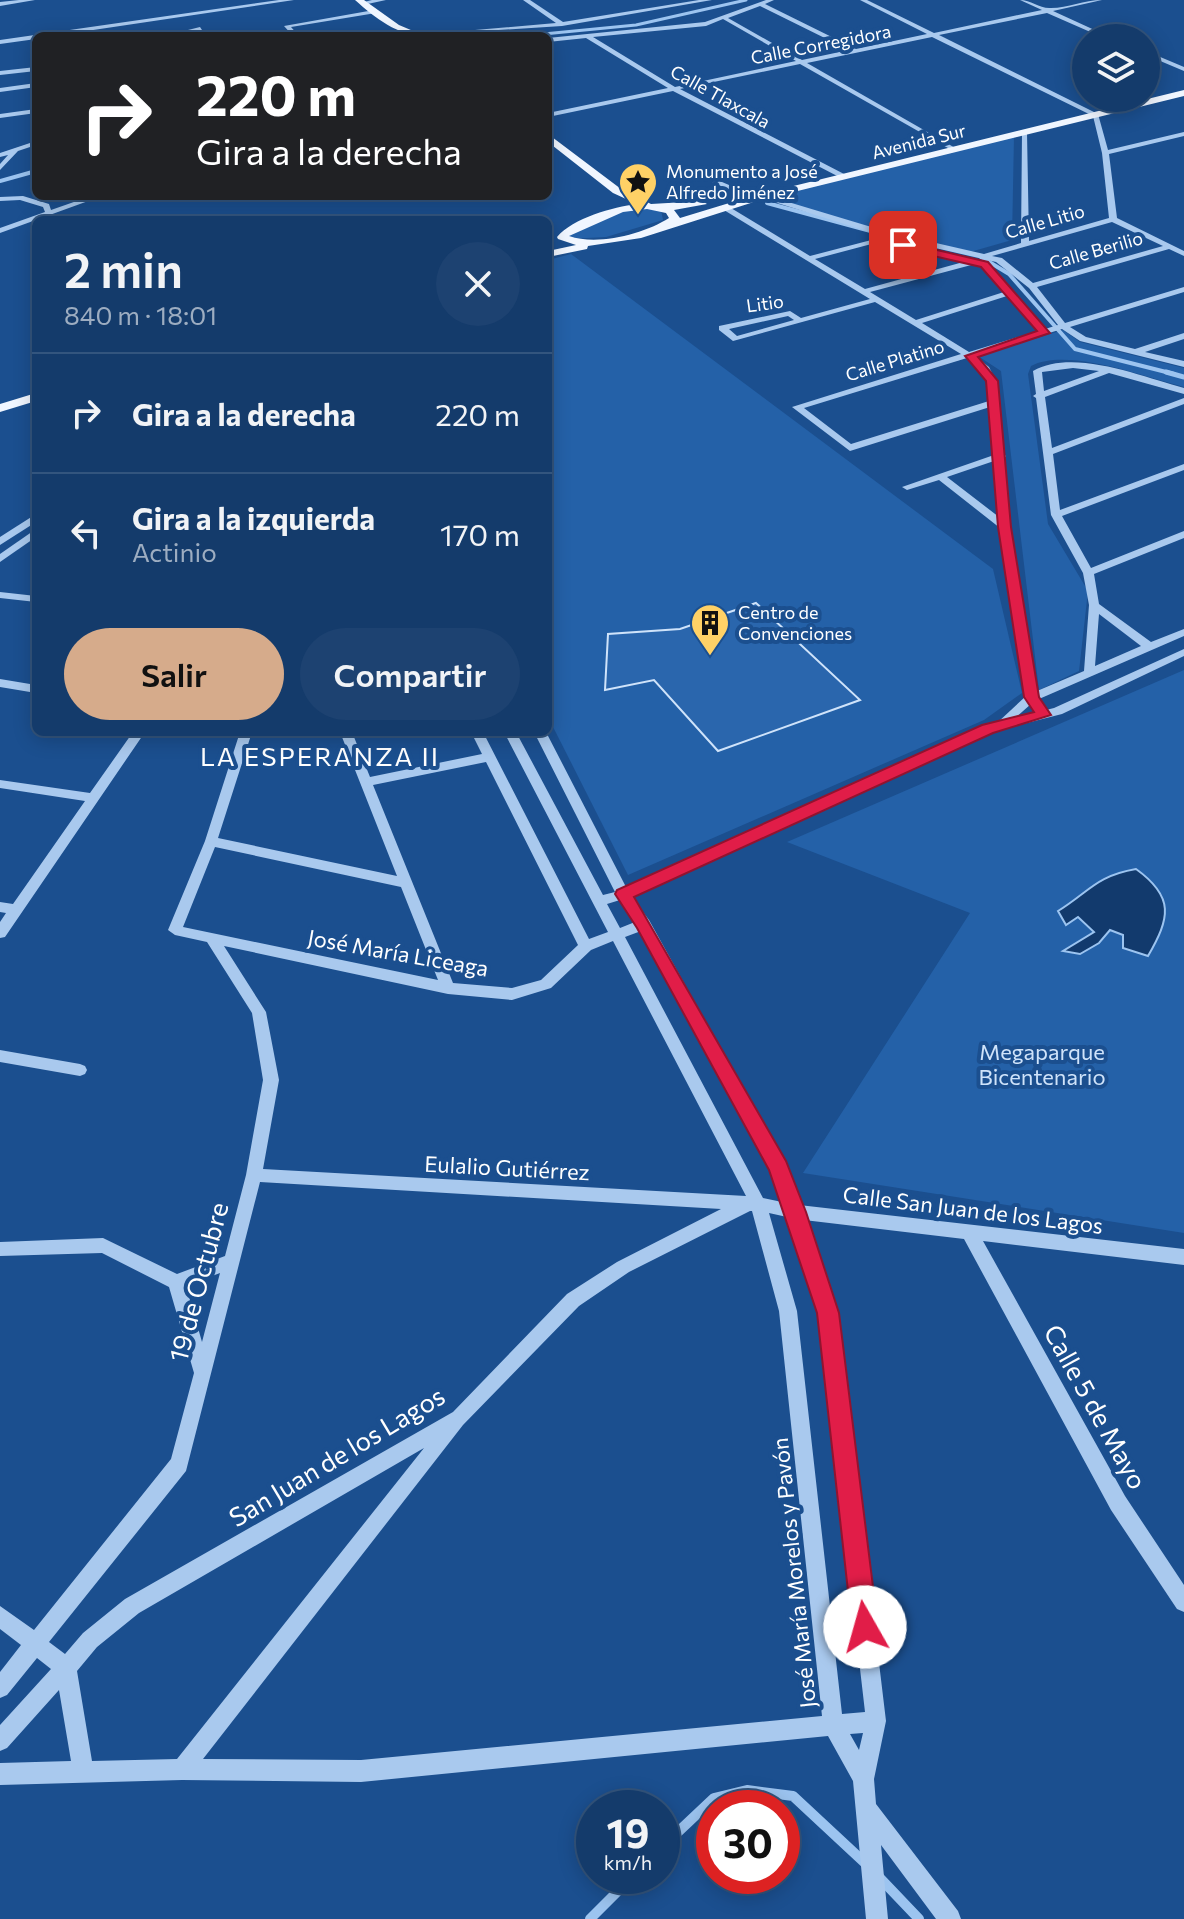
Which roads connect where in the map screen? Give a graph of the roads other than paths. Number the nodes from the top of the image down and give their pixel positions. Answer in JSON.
{"nodes":[{"id":1,"x":32,"y":0,"type":"edge"},
{"id":2,"x":291,"y":0,"type":"edge"},
{"id":3,"x":383,"y":0,"type":"edge"},
{"id":4,"x":526,"y":0,"type":"edge"},
{"id":5,"x":709,"y":0,"type":"edge"},
{"id":6,"x":771,"y":0,"type":"edge"},
{"id":7,"x":863,"y":0,"type":"edge"},
{"id":8,"x":1023,"y":0,"type":"edge"},
{"id":9,"x":1099,"y":0,"type":"edge"},
{"id":10,"x":698,"y":1,"type":"edge"},
{"id":11,"x":361,"y":2,"type":"edge"},
{"id":12,"x":0,"y":4,"type":"edge"},
{"id":13,"x":760,"y":4,"type":"junction"},
{"id":14,"x":1048,"y":11,"type":"junction"},
{"id":15,"x":374,"y":12,"type":"junction"},
{"id":16,"x":186,"y":16,"type":"junction"},
{"id":17,"x":726,"y":19,"type":"junction"},
{"id":18,"x":562,"y":24,"type":"junction"},
{"id":19,"x":1077,"y":24,"type":"edge"},
{"id":20,"x":96,"y":29,"type":"junction"},
{"id":21,"x":200,"y":29,"type":"junction"},
{"id":22,"x":79,"y":32,"type":"edge"},
{"id":23,"x":99,"y":32,"type":"edge"},
{"id":24,"x":187,"y":32,"type":"edge"},
{"id":25,"x":203,"y":32,"type":"edge"},
{"id":26,"x":292,"y":32,"type":"edge"},
{"id":27,"x":409,"y":32,"type":"edge"},
{"id":28,"x":465,"y":32,"type":"edge"},
{"id":29,"x":587,"y":36,"type":"junction"},
{"id":30,"x":32,"y":37,"type":"edge"},
{"id":31,"x":932,"y":37,"type":"junction"},
{"id":32,"x":552,"y":40,"type":"edge"},
{"id":33,"x":0,"y":42,"type":"edge"},
{"id":34,"x":857,"y":52,"type":"junction"},
{"id":35,"x":1160,"y":59,"type":"edge"},
{"id":36,"x":803,"y":63,"type":"junction"},
{"id":37,"x":32,"y":69,"type":"edge"},
{"id":38,"x":1184,"y":69,"type":"edge"},
{"id":39,"x":27,"y":70,"type":"junction"},
{"id":40,"x":0,"y":73,"type":"edge"},
{"id":41,"x":32,"y":78,"type":"edge"},
{"id":42,"x":32,"y":86,"type":"edge"},
{"id":43,"x":674,"y":89,"type":"junction"},
{"id":44,"x":0,"y":90,"type":"edge"},
{"id":45,"x":1184,"y":90,"type":"edge"},
{"id":46,"x":1160,"y":94,"type":"edge"},
{"id":47,"x":32,"y":112,"type":"edge"},
{"id":48,"x":1095,"y":112,"type":"edge"},
{"id":49,"x":1092,"y":113,"type":"junction"},
{"id":50,"x":552,"y":114,"type":"edge"},
{"id":51,"x":0,"y":116,"type":"edge"},
{"id":52,"x":1024,"y":133,"type":"junction"},
{"id":53,"x":1184,"y":134,"type":"edge"},
{"id":54,"x":552,"y":140,"type":"edge"},
{"id":55,"x":32,"y":145,"type":"edge"},
{"id":56,"x":951,"y":147,"type":"junction"},
{"id":57,"x":15,"y":151,"type":"junction"},
{"id":58,"x":1105,"y":153,"type":"junction"},
{"id":59,"x":0,"y":155,"type":"edge"},
{"id":60,"x":0,"y":168,"type":"edge"},
{"id":61,"x":692,"y":171,"type":"dead end"},
{"id":62,"x":839,"y":174,"type":"junction"},
{"id":63,"x":599,"y":179,"type":"junction"},
{"id":64,"x":32,"y":196,"type":"edge"},
{"id":65,"x":762,"y":197,"type":"junction"},
{"id":66,"x":20,"y":198,"type":"junction"},
{"id":67,"x":740,"y":198,"type":"junction"},
{"id":68,"x":0,"y":199,"type":"edge"},
{"id":69,"x":86,"y":200,"type":"edge"},
{"id":70,"x":656,"y":207,"type":"junction"},
{"id":71,"x":723,"y":207,"type":"junction"},
{"id":72,"x":49,"y":213,"type":"junction"},
{"id":73,"x":41,"y":216,"type":"edge"},
{"id":74,"x":600,"y":217,"type":"junction"},
{"id":75,"x":32,"y":219,"type":"edge"},
{"id":76,"x":1113,"y":219,"type":"junction"},
{"id":77,"x":664,"y":226,"type":"junction"},
{"id":78,"x":0,"y":231,"type":"edge"},
{"id":79,"x":568,"y":231,"type":"junction"},
{"id":80,"x":552,"y":236,"type":"edge"},
{"id":81,"x":597,"y":243,"type":"junction"},
{"id":82,"x":1025,"y":244,"type":"junction"},
{"id":83,"x":1169,"y":247,"type":"junction"},
{"id":84,"x":552,"y":253,"type":"edge"},
{"id":85,"x":1184,"y":254,"type":"edge"},
{"id":86,"x":987,"y":255,"type":"junction"},
{"id":87,"x":808,"y":259,"type":"junction"},
{"id":88,"x":975,"y":261,"type":"junction"},
{"id":89,"x":1032,"y":286,"type":"junction"},
{"id":90,"x":1184,"y":289,"type":"edge"},
{"id":91,"x":863,"y":292,"type":"junction"},
{"id":92,"x":1011,"y":292,"type":"junction"},
{"id":93,"x":875,"y":300,"type":"junction"},
{"id":94,"x":800,"y":321,"type":"junction"},
{"id":95,"x":915,"y":323,"type":"junction"},
{"id":96,"x":1054,"y":329,"type":"junction"},
{"id":97,"x":1184,"y":336,"type":"edge"},
{"id":98,"x":1136,"y":352,"type":"junction"},
{"id":99,"x":970,"y":356,"type":"junction"},
{"id":100,"x":1184,"y":364,"type":"edge"},
{"id":101,"x":1106,"y":372,"type":"junction"},
{"id":102,"x":32,"y":387,"type":"edge"},
{"id":103,"x":1184,"y":391,"type":"edge"},
{"id":104,"x":0,"y":396,"type":"edge"},
{"id":105,"x":1038,"y":396,"type":"junction"},
{"id":106,"x":32,"y":398,"type":"edge"},
{"id":107,"x":1184,"y":401,"type":"edge"},
{"id":108,"x":995,"y":402,"type":"junction"},
{"id":109,"x":0,"y":408,"type":"edge"},
{"id":110,"x":1047,"y":453,"type":"junction"},
{"id":111,"x":1001,"y":456,"type":"junction"},
{"id":112,"x":1184,"y":467,"type":"edge"},
{"id":113,"x":940,"y":476,"type":"junction"},
{"id":114,"x":907,"y":487,"type":"dead end"},
{"id":115,"x":1056,"y":515,"type":"junction"},
{"id":116,"x":32,"y":520,"type":"edge"},
{"id":117,"x":1005,"y":527,"type":"junction"},
{"id":118,"x":1184,"y":534,"type":"edge"},
{"id":119,"x":32,"y":535,"type":"edge"},
{"id":120,"x":0,"y":542,"type":"edge"},
{"id":121,"x":0,"y":559,"type":"edge"},
{"id":122,"x":1088,"y":573,"type":"junction"},
{"id":123,"x":0,"y":595,"type":"edge"},
{"id":124,"x":32,"y":599,"type":"edge"},
{"id":125,"x":1094,"y":605,"type":"junction"},
{"id":126,"x":1184,"y":632,"type":"edge"},
{"id":127,"x":1150,"y":647,"type":"junction"},
{"id":128,"x":1184,"y":652,"type":"edge"},
{"id":129,"x":1089,"y":674,"type":"junction"},
{"id":130,"x":0,"y":683,"type":"edge"},
{"id":131,"x":32,"y":688,"type":"edge"},
{"id":132,"x":1032,"y":697,"type":"junction"},
{"id":133,"x":1043,"y":715,"type":"junction"},
{"id":134,"x":1003,"y":722,"type":"junction"},
{"id":135,"x":136,"y":736,"type":"edge"},
{"id":136,"x":245,"y":736,"type":"edge"},
{"id":137,"x":348,"y":736,"type":"edge"},
{"id":138,"x":479,"y":736,"type":"edge"},
{"id":139,"x":512,"y":736,"type":"edge"},
{"id":140,"x":542,"y":736,"type":"edge"},
{"id":141,"x":488,"y":757,"type":"junction"},
{"id":142,"x":367,"y":782,"type":"junction"},
{"id":143,"x":0,"y":784,"type":"edge"},
{"id":144,"x":95,"y":798,"type":"junction"},
{"id":145,"x":211,"y":841,"type":"junction"},
{"id":146,"x":406,"y":883,"type":"junction"},
{"id":147,"x":623,"y":894,"type":"junction"},
{"id":148,"x":598,"y":902,"type":"junction"},
{"id":149,"x":0,"y":907,"type":"edge"},
{"id":150,"x":16,"y":910,"type":"junction"},
{"id":151,"x":644,"y":924,"type":"junction"},
{"id":152,"x":0,"y":933,"type":"edge"},
{"id":153,"x":614,"y":934,"type":"junction"},
{"id":154,"x":212,"y":939,"type":"junction"},
{"id":155,"x":586,"y":946,"type":"junction"},
{"id":156,"x":448,"y":988,"type":"junction"},
{"id":157,"x":0,"y":1056,"type":"edge"},
{"id":158,"x":80,"y":1070,"type":"dead end"},
{"id":159,"x":254,"y":1175,"type":"junction"},
{"id":160,"x":752,"y":1204,"type":"junction"},
{"id":161,"x":795,"y":1212,"type":"junction"},
{"id":162,"x":969,"y":1232,"type":"junction"},
{"id":163,"x":0,"y":1249,"type":"edge"},
{"id":164,"x":1184,"y":1257,"type":"edge"},
{"id":165,"x":230,"y":1262,"type":"junction"},
{"id":166,"x":176,"y":1282,"type":"junction"},
{"id":167,"x":202,"y":1372,"type":"junction"},
{"id":168,"x":459,"y":1418,"type":"junction"},
{"id":169,"x":1184,"y":1602,"type":"edge"},
{"id":170,"x":0,"y":1616,"type":"edge"},
{"id":171,"x":38,"y":1643,"type":"junction"},
{"id":172,"x":66,"y":1668,"type":"junction"},
{"id":173,"x":0,"y":1688,"type":"edge"},
{"id":174,"x":876,"y":1721,"type":"junction"},
{"id":175,"x":833,"y":1724,"type":"junction"},
{"id":176,"x":0,"y":1741,"type":"edge"},
{"id":177,"x":182,"y":1769,"type":"junction"},
{"id":178,"x":83,"y":1772,"type":"junction"},
{"id":179,"x":0,"y":1774,"type":"edge"},
{"id":180,"x":863,"y":1779,"type":"junction"},
{"id":181,"x":868,"y":1814,"type":"junction"},
{"id":182,"x":877,"y":1919,"type":"edge"},
{"id":183,"x":950,"y":1919,"type":"edge"}],
"edges":[{"from":1,"to":12,"type":"street"},
{"from":2,"to":16,"type":"street"},
{"from":3,"to":11,"type":"street"},
{"from":4,"to":18,"type":"street"},
{"from":5,"to":10,"type":"street"},
{"from":6,"to":13,"type":"street"},
{"from":7,"to":31,"type":"street"},
{"from":8,"to":14,"type":"street"},
{"from":9,"to":14,"type":"street","name":"Calle Corregidora"},
{"from":10,"to":18,"type":"street"},
{"from":11,"to":15,"type":"main road"},
{"from":13,"to":17,"type":"street"},
{"from":13,"to":34,"type":"street"},
{"from":14,"to":19,"type":"street"},
{"from":14,"to":31,"type":"street","name":"Calle Corregidora"},
{"from":15,"to":26,"type":"street"},
{"from":15,"to":27,"type":"main road"},
{"from":16,"to":20,"type":"street"},
{"from":16,"to":21,"type":"street"},
{"from":17,"to":29,"type":"street"},
{"from":17,"to":36,"type":"street"},
{"from":18,"to":28,"type":"street"},
{"from":20,"to":22,"type":"street"},
{"from":20,"to":23,"type":"street"},
{"from":21,"to":24,"type":"street"},
{"from":21,"to":25,"type":"street"},
{"from":29,"to":32,"type":"street"},
{"from":29,"to":43,"type":"street","name":"Calle Tlaxcala"},
{"from":30,"to":33,"type":"street"},
{"from":31,"to":34,"type":"street","name":"Calle Corregidora"},
{"from":31,"to":49,"type":"street"},
{"from":34,"to":36,"type":"street","name":"Calle Corregidora"},
{"from":35,"to":38,"type":"street"},
{"from":36,"to":43,"type":"street","name":"Calle Corregidora"},
{"from":36,"to":56,"type":"street"},
{"from":37,"to":39,"type":"street"},
{"from":39,"to":40,"type":"street"},
{"from":39,"to":41,"type":"street"},
{"from":42,"to":44,"type":"street"},
{"from":43,"to":50,"type":"street","name":"Calle Corregidora"},
{"from":43,"to":62,"type":"street","name":"Calle Tlaxcala"},
{"from":45,"to":46,"type":"main road","name":"Avenida Sur"},
{"from":45,"to":49,"type":"main road","name":"Avenida Sur"},
{"from":47,"to":51,"type":"street"},
{"from":48,"to":49,"type":"main road","name":"Avenida Sur"},
{"from":49,"to":52,"type":"main road","name":"Avenida Sur"},
{"from":49,"to":56,"type":"main road","name":"Avenida Sur"},
{"from":49,"to":58,"type":"street"},
{"from":52,"to":56,"type":"main road","name":"Avenida Sur"},
{"from":52,"to":82,"type":"street"},
{"from":53,"to":58,"type":"street"},
{"from":54,"to":63,"type":"main road"},
{"from":55,"to":57,"type":"street"},
{"from":56,"to":62,"type":"main road","name":"Avenida Sur"},
{"from":57,"to":59,"type":"street"},
{"from":57,"to":60,"type":"street"},
{"from":58,"to":76,"type":"street"},
{"from":61,"to":67,"type":"street"},
{"from":62,"to":65,"type":"main road","name":"Avenida Sur"},
{"from":62,"to":67,"type":"main road","name":"Avenida Sur"},
{"from":63,"to":70,"type":"main road"},
{"from":63,"to":74,"type":"main road"},
{"from":64,"to":66,"type":"street"},
{"from":65,"to":67,"type":"main road","name":"Avenida Sur"},
{"from":65,"to":86,"type":"street"},
{"from":66,"to":68,"type":"street"},
{"from":66,"to":72,"type":"street"},
{"from":67,"to":70,"type":"main road","name":"Avenida Sur"},
{"from":67,"to":71,"type":"main road","name":"Avenida Sur"},
{"from":69,"to":72,"type":"street"},
{"from":70,"to":74,"type":"main road","name":"Avenida Sur"},
{"from":70,"to":77,"type":"main road"},
{"from":71,"to":77,"type":"main road","name":"Avenida Sur"},
{"from":71,"to":87,"type":"street"},
{"from":72,"to":73,"type":"street"},
{"from":74,"to":79,"type":"main road","name":"Avenida Sur"},
{"from":75,"to":78,"type":"street"},
{"from":76,"to":82,"type":"street","name":"Calle Litio"},
{"from":76,"to":83,"type":"street"},
{"from":77,"to":81,"type":"main road","name":"Avenida Sur"},
{"from":79,"to":80,"type":"main road","name":"Avenida Sur"},
{"from":79,"to":81,"type":"main road"},
{"from":81,"to":84,"type":"main road","name":"Avenida Sur"},
{"from":82,"to":86,"type":"street","name":"Calle Litio"},
{"from":83,"to":85,"type":"street"},
{"from":83,"to":89,"type":"street","name":"Calle Berilio"},
{"from":86,"to":89,"type":"street"},
{"from":87,"to":88,"type":"street"},
{"from":87,"to":91,"type":"street"},
{"from":88,"to":91,"type":"street"},
{"from":88,"to":92,"type":"street"},
{"from":89,"to":96,"type":"street"},
{"from":90,"to":96,"type":"street","name":"Calle Platino"},
{"from":91,"to":93,"type":"street"},
{"from":92,"to":95,"type":"street"},
{"from":92,"to":96,"type":"street"},
{"from":93,"to":94,"type":"street","name":"Litio"},
{"from":93,"to":95,"type":"street"},
{"from":94,"to":94,"type":"street","name":"Litio"},
{"from":95,"to":99,"type":"street"},
{"from":96,"to":98,"type":"street"},
{"from":96,"to":99,"type":"street","name":"Calle Platino"},
{"from":97,"to":98,"type":"street"},
{"from":98,"to":100,"type":"street"},
{"from":99,"to":108,"type":"street"},
{"from":99,"to":108,"type":"street","name":"Calle Platino"},
{"from":101,"to":103,"type":"street"},
{"from":101,"to":105,"type":"street"},
{"from":101,"to":105,"type":"street"},
{"from":102,"to":104,"type":"main road"},
{"from":105,"to":110,"type":"street"},
{"from":106,"to":109,"type":"main road"},
{"from":107,"to":110,"type":"street"},
{"from":108,"to":111,"type":"street"},
{"from":110,"to":115,"type":"street"},
{"from":111,"to":113,"type":"street"},
{"from":111,"to":117,"type":"street"},
{"from":112,"to":115,"type":"street"},
{"from":113,"to":114,"type":"street"},
{"from":113,"to":117,"type":"street"},
{"from":115,"to":122,"type":"street"},
{"from":116,"to":120,"type":"street"},
{"from":117,"to":132,"type":"street"},
{"from":118,"to":122,"type":"street"},
{"from":119,"to":121,"type":"street"},
{"from":122,"to":125,"type":"street"},
{"from":123,"to":124,"type":"street"},
{"from":125,"to":127,"type":"street"},
{"from":125,"to":129,"type":"street"},
{"from":126,"to":127,"type":"street"},
{"from":127,"to":129,"type":"street"},
{"from":128,"to":133,"type":"street"},
{"from":129,"to":132,"type":"street"},
{"from":130,"to":131,"type":"street"},
{"from":132,"to":133,"type":"street"},
{"from":132,"to":134,"type":"street"},
{"from":133,"to":134,"type":"street"},
{"from":134,"to":147,"type":"street"},
{"from":135,"to":144,"type":"street"},
{"from":136,"to":145,"type":"street"},
{"from":137,"to":142,"type":"street"},
{"from":138,"to":141,"type":"street"},
{"from":139,"to":148,"type":"street","name":"José María Morelos y Pavón"},
{"from":140,"to":147,"type":"street"},
{"from":141,"to":142,"type":"street"},
{"from":141,"to":155,"type":"street"},
{"from":142,"to":146,"type":"street"},
{"from":143,"to":144,"type":"street"},
{"from":144,"to":150,"type":"street"},
{"from":145,"to":146,"type":"street"},
{"from":145,"to":154,"type":"street","name":"José María Liceaga"},
{"from":146,"to":156,"type":"street"},
{"from":147,"to":148,"type":"street"},
{"from":147,"to":151,"type":"street"},
{"from":148,"to":153,"type":"street","name":"José María Morelos y Pavón"},
{"from":149,"to":150,"type":"street"},
{"from":150,"to":152,"type":"street"},
{"from":151,"to":153,"type":"street","name":"José María Liceaga"},
{"from":151,"to":161,"type":"street"},
{"from":153,"to":155,"type":"street","name":"José María Liceaga"},
{"from":153,"to":160,"type":"street","name":"José María Morelos y Pavón"},
{"from":154,"to":156,"type":"street","name":"José María Liceaga"},
{"from":154,"to":159,"type":"street","name":"19 de Octubre"},
{"from":155,"to":156,"type":"street","name":"José María Liceaga"},
{"from":157,"to":158,"type":"street"},
{"from":159,"to":160,"type":"street","name":"Eulalio Gutiérrez"},
{"from":159,"to":165,"type":"street","name":"19 de Octubre"},
{"from":160,"to":161,"type":"street","name":"Calle San Juan de los Lagos"},
{"from":160,"to":168,"type":"street","name":"San Juan de los Lagos"},
{"from":160,"to":175,"type":"street","name":"José María Morelos y Pavón"},
{"from":161,"to":162,"type":"street","name":"Calle San Juan de los Lagos"},
{"from":161,"to":174,"type":"street"},
{"from":162,"to":164,"type":"street","name":"Calle San Juan de los Lagos"},
{"from":162,"to":169,"type":"street","name":"Calle 5 de Mayo"},
{"from":163,"to":166,"type":"street"},
{"from":165,"to":166,"type":"street"},
{"from":165,"to":167,"type":"street","name":"19 de Octubre"},
{"from":166,"to":167,"type":"street"},
{"from":167,"to":171,"type":"street","name":"19 de Octubre"},
{"from":168,"to":172,"type":"street","name":"San Juan de los Lagos"},
{"from":168,"to":177,"type":"street"},
{"from":170,"to":171,"type":"street"},
{"from":171,"to":172,"type":"street"},
{"from":171,"to":173,"type":"street","name":"19 de Octubre"},
{"from":172,"to":176,"type":"street","name":"San Juan de los Lagos"},
{"from":172,"to":178,"type":"street"},
{"from":174,"to":175,"type":"street"},
{"from":174,"to":180,"type":"street"},
{"from":175,"to":177,"type":"street"},
{"from":175,"to":180,"type":"street","name":"José María Morelos y Pavón"},
{"from":177,"to":178,"type":"street"},
{"from":178,"to":179,"type":"street"},
{"from":180,"to":181,"type":"street"},
{"from":181,"to":182,"type":"street"},
{"from":181,"to":183,"type":"street"}]}
